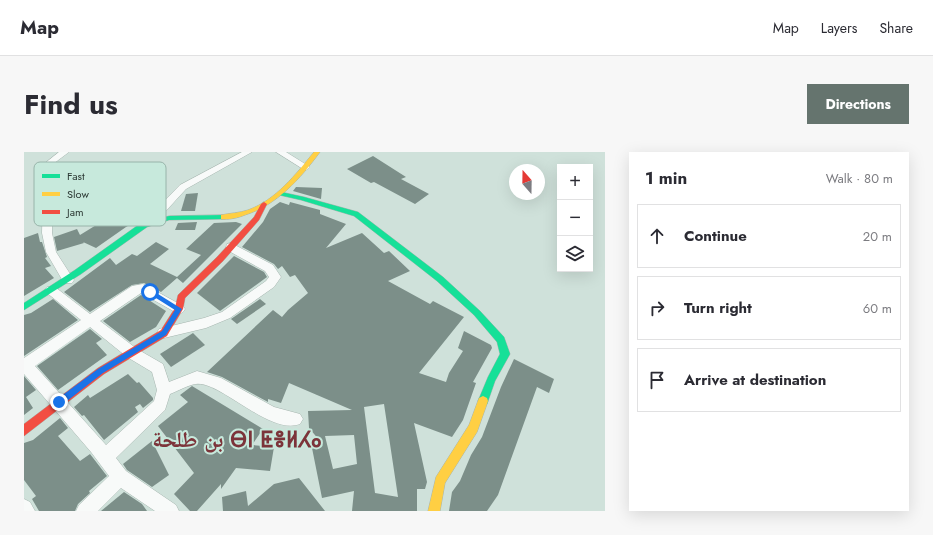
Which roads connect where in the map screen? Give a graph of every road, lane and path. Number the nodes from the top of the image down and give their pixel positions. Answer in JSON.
{"nodes":[{"id":1,"x":65,"y":152,"type":"edge"},
{"id":2,"x":248,"y":152,"type":"edge"},
{"id":3,"x":280,"y":152,"type":"edge"},
{"id":4,"x":317,"y":152,"type":"edge"},
{"id":5,"x":49,"y":162,"type":"edge"},
{"id":6,"x":306,"y":167,"type":"junction"},
{"id":7,"x":281,"y":194,"type":"junction"},
{"id":8,"x":264,"y":204,"type":"junction"},
{"id":9,"x":166,"y":205,"type":"edge"},
{"id":10,"x":166,"y":219,"type":"edge"},
{"id":11,"x":47,"y":226,"type":"edge"},
{"id":12,"x":143,"y":226,"type":"edge"},
{"id":13,"x":231,"y":247,"type":"junction"},
{"id":14,"x":68,"y":280,"type":"junction"},
{"id":15,"x":51,"y":290,"type":"junction"},
{"id":16,"x":24,"y":307,"type":"edge"},
{"id":17,"x":179,"y":309,"type":"junction"},
{"id":18,"x":90,"y":321,"type":"junction"},
{"id":19,"x":164,"y":333,"type":"junction"},
{"id":20,"x":132,"y":353,"type":"junction"},
{"id":21,"x":24,"y":365,"type":"edge"},
{"id":22,"x":164,"y":390,"type":"junction"},
{"id":23,"x":59,"y":402,"type":"junction"},
{"id":24,"x":295,"y":419,"type":"dead end"},
{"id":25,"x":24,"y":431,"type":"edge"},
{"id":26,"x":106,"y":457,"type":"junction"},
{"id":27,"x":120,"y":477,"type":"junction"},
{"id":28,"x":24,"y":508,"type":"edge"},
{"id":29,"x":26,"y":511,"type":"edge"},
{"id":30,"x":85,"y":511,"type":"edge"},
{"id":31,"x":170,"y":511,"type":"edge"},
{"id":32,"x":434,"y":511,"type":"edge"}],
"edges":[{"from":1,"to":5,"type":"street"},
{"from":2,"to":9,"type":"street"},
{"from":3,"to":6,"type":"street"},
{"from":4,"to":6,"type":"street"},
{"from":6,"to":7,"type":"street"},
{"from":7,"to":8,"type":"street"},
{"from":7,"to":32,"type":"street"},
{"from":8,"to":10,"type":"street"},
{"from":8,"to":13,"type":"street"},
{"from":11,"to":14,"type":"street"},
{"from":12,"to":14,"type":"street"},
{"from":13,"to":17,"type":"street"},
{"from":13,"to":19,"type":"street"},
{"from":14,"to":15,"type":"street"},
{"from":15,"to":16,"type":"street"},
{"from":15,"to":18,"type":"street"},
{"from":17,"to":18,"type":"street"},
{"from":17,"to":19,"type":"street"},
{"from":18,"to":20,"type":"street"},
{"from":18,"to":21,"type":"street"},
{"from":19,"to":20,"type":"street"},
{"from":20,"to":22,"type":"street"},
{"from":20,"to":23,"type":"street"},
{"from":21,"to":23,"type":"street"},
{"from":22,"to":24,"type":"street"},
{"from":22,"to":26,"type":"street"},
{"from":23,"to":25,"type":"street"},
{"from":23,"to":26,"type":"street"},
{"from":26,"to":27,"type":"street"},
{"from":27,"to":30,"type":"street"},
{"from":27,"to":31,"type":"street"},
{"from":28,"to":29,"type":"street"}]}
